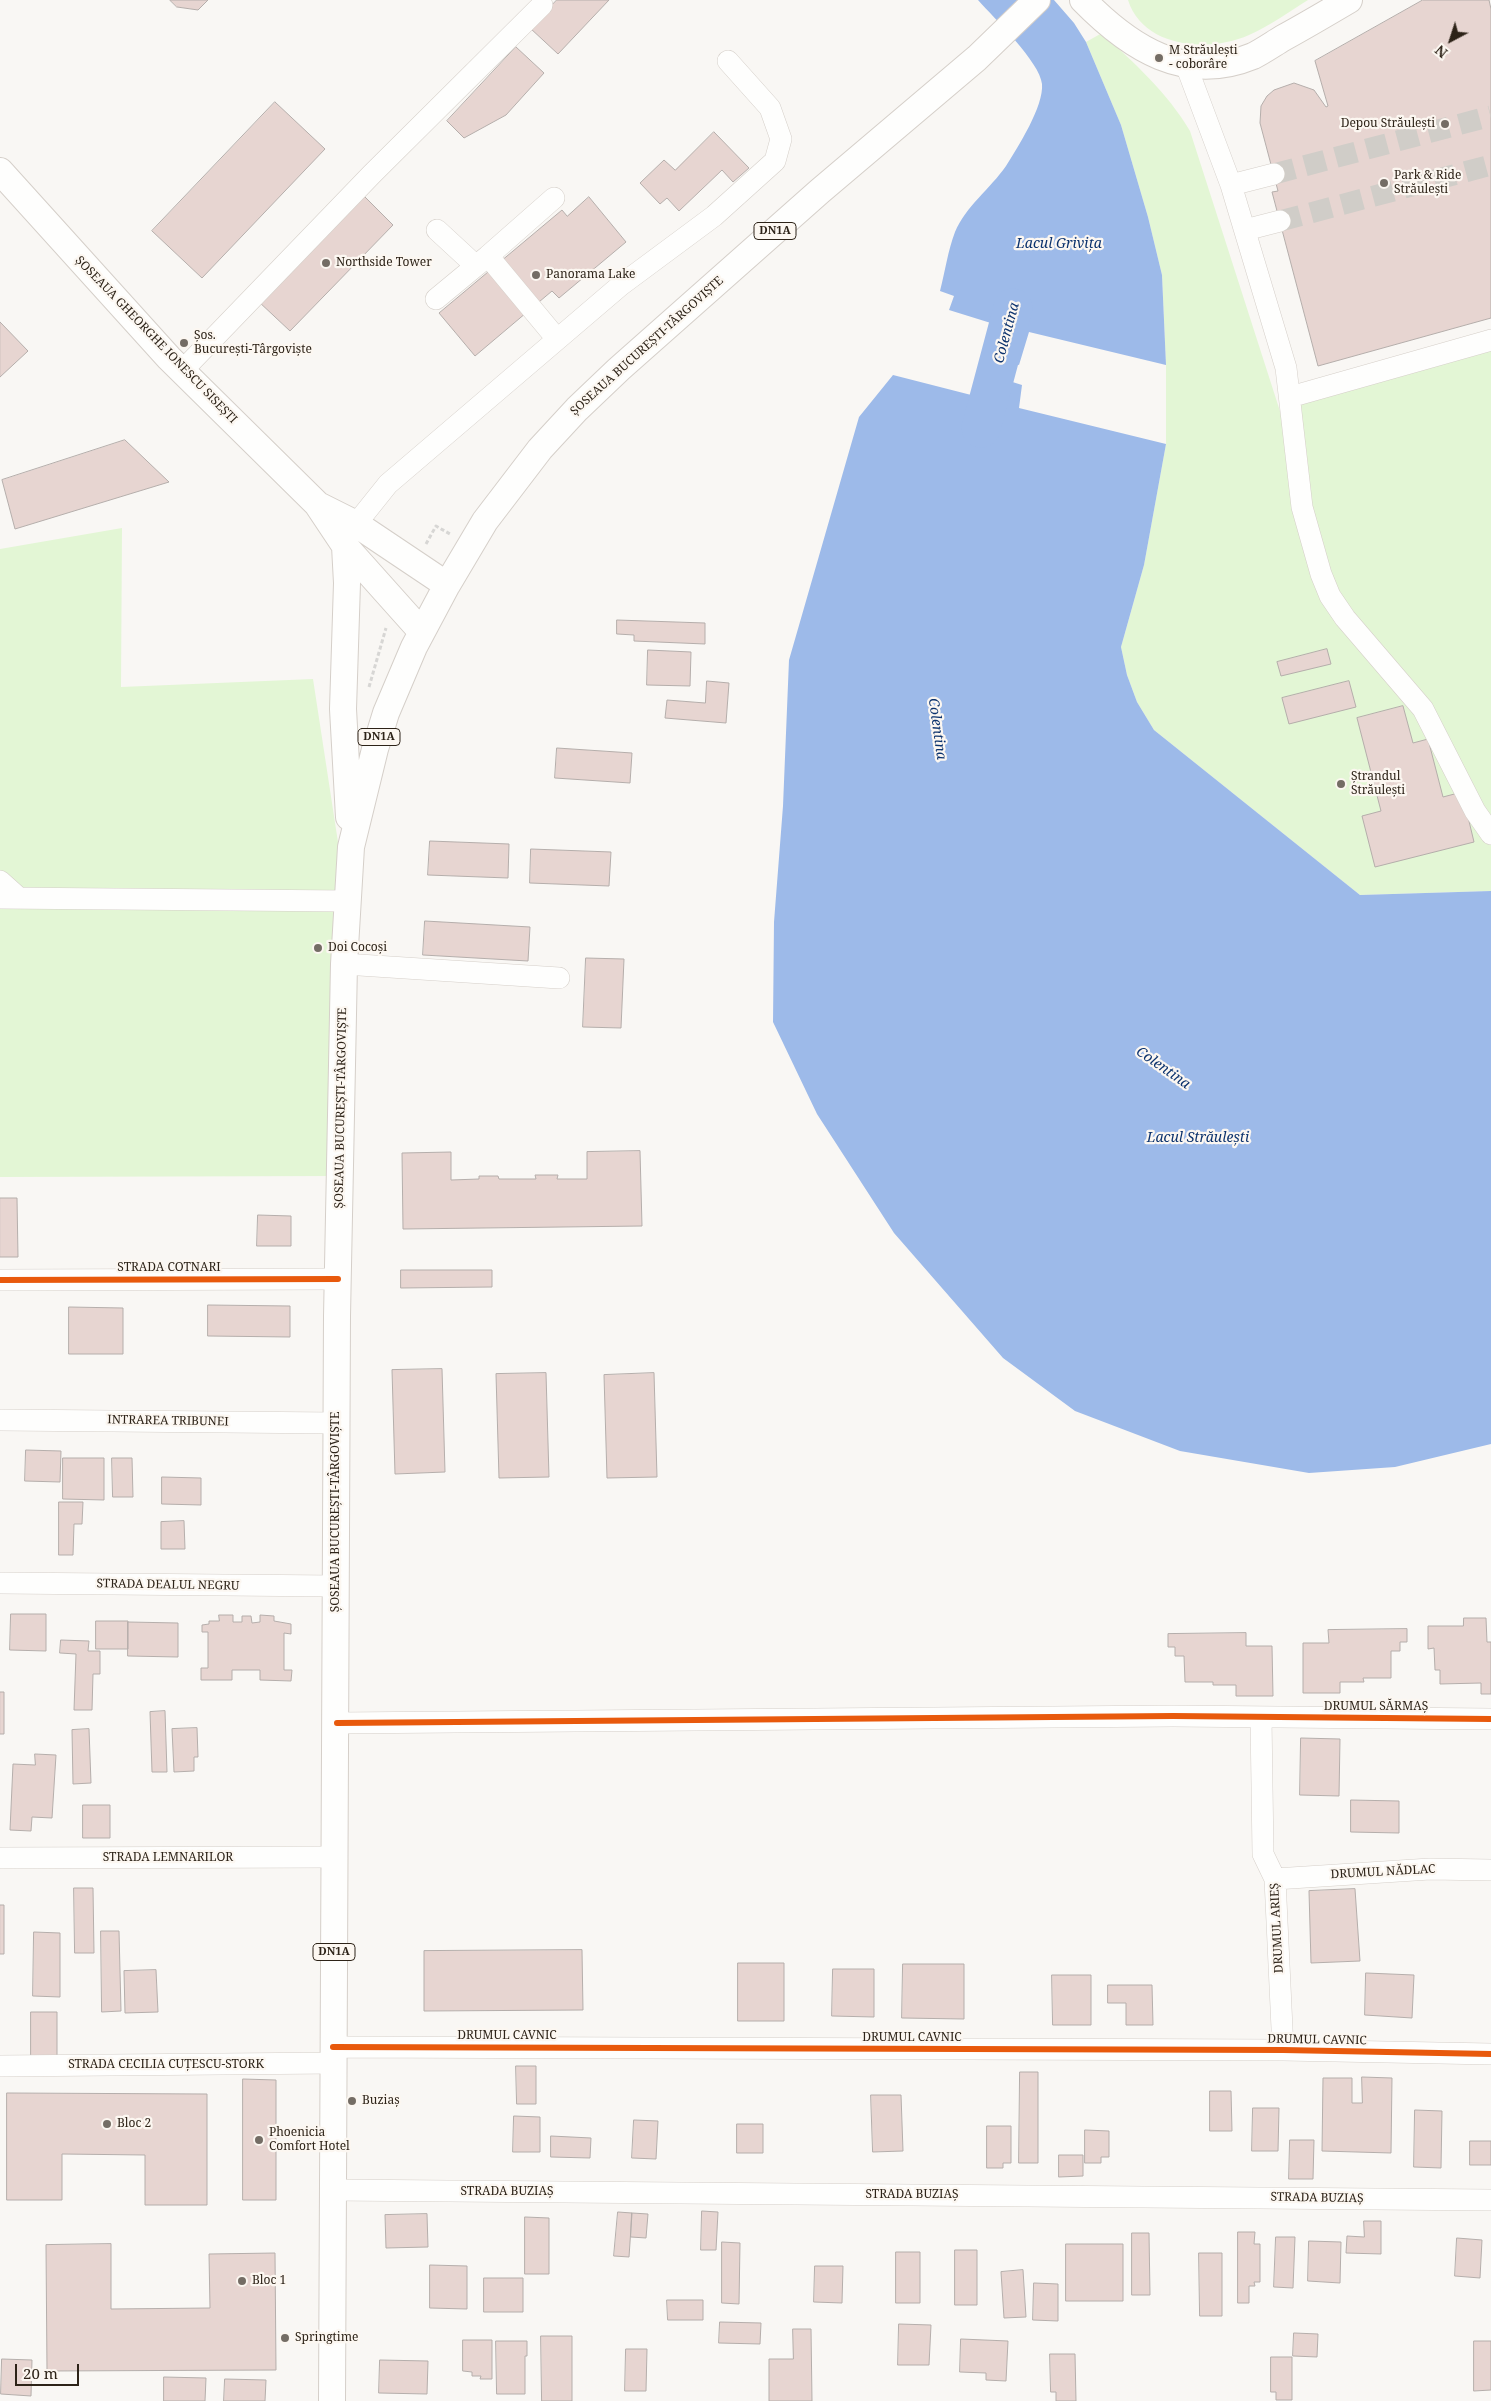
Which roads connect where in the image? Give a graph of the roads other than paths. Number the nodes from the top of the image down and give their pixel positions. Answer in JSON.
{"nodes":[{"id":1,"x":1037,"y":0,"type":"edge"},
{"id":2,"x":1083,"y":0,"type":"edge"},
{"id":3,"x":1349,"y":0,"type":"edge"},
{"id":4,"x":542,"y":5,"type":"dead end"},
{"id":5,"x":728,"y":61,"type":"dead end"},
{"id":6,"x":1186,"y":65,"type":"junction"},
{"id":7,"x":0,"y":171,"type":"edge"},
{"id":8,"x":1274,"y":174,"type":"tunnel mouth"},
{"id":9,"x":1231,"y":184,"type":"junction"},
{"id":10,"x":554,"y":198,"type":"dead end"},
{"id":11,"x":1280,"y":221,"type":"tunnel mouth"},
{"id":12,"x":437,"y":230,"type":"dead end"},
{"id":13,"x":1245,"y":230,"type":"junction"},
{"id":14,"x":482,"y":261,"type":"junction"},
{"id":15,"x":436,"y":299,"type":"dead end"},
{"id":16,"x":558,"y":339,"type":"junction"},
{"id":17,"x":1491,"y":340,"type":"edge"},
{"id":18,"x":182,"y":371,"type":"junction"},
{"id":19,"x":1290,"y":397,"type":"junction"},
{"id":20,"x":350,"y":535,"type":"junction"},
{"id":21,"x":447,"y":585,"type":"junction"},
{"id":22,"x":421,"y":632,"type":"junction"},
{"id":23,"x":1491,"y":834,"type":"edge"},
{"id":24,"x":351,"y":847,"type":"junction"},
{"id":25,"x":0,"y":881,"type":"edge"},
{"id":26,"x":10,"y":898,"type":"edge"},
{"id":27,"x":347,"y":902,"type":"junction"},
{"id":28,"x":344,"y":964,"type":"junction"},
{"id":29,"x":559,"y":978,"type":"dead end"},
{"id":30,"x":338,"y":1279,"type":"junction"},
{"id":31,"x":0,"y":1280,"type":"edge"},
{"id":32,"x":0,"y":1420,"type":"edge"},
{"id":33,"x":336,"y":1423,"type":"junction"},
{"id":34,"x":0,"y":1582,"type":"edge"},
{"id":35,"x":336,"y":1586,"type":"junction"},
{"id":36,"x":1261,"y":1718,"type":"junction"},
{"id":37,"x":1491,"y":1718,"type":"edge"},
{"id":38,"x":337,"y":1723,"type":"junction"},
{"id":39,"x":335,"y":1857,"type":"junction"},
{"id":40,"x":0,"y":1858,"type":"edge"},
{"id":41,"x":1491,"y":1870,"type":"edge"},
{"id":42,"x":1275,"y":1879,"type":"junction"},
{"id":43,"x":1283,"y":2050,"type":"junction"},
{"id":44,"x":1491,"y":2054,"type":"edge"},
{"id":45,"x":333,"y":2055,"type":"junction"},
{"id":46,"x":0,"y":2066,"type":"edge"},
{"id":47,"x":333,"y":2190,"type":"junction"},
{"id":48,"x":1491,"y":2200,"type":"edge"},
{"id":49,"x":332,"y":2401,"type":"edge"}],
"edges":[{"from":1,"to":21,"type":"main road","name":"ȘOSEAUA BUCUREȘTI-TÂRGOVIȘTE","number":"DN1A"},
{"from":2,"to":6,"type":"main road"},
{"from":3,"to":6,"type":"main road"},
{"from":4,"to":18,"type":"street"},
{"from":5,"to":16,"type":"street"},
{"from":6,"to":9,"type":"street"},
{"from":7,"to":18,"type":"main road","name":"ȘOSEAUA GHEORGHE IONESCU SISEȘTI"},
{"from":8,"to":9,"type":"street"},
{"from":9,"to":13,"type":"street"},
{"from":10,"to":14,"type":"street"},
{"from":11,"to":13,"type":"street"},
{"from":12,"to":14,"type":"street"},
{"from":13,"to":19,"type":"street"},
{"from":14,"to":15,"type":"street"},
{"from":14,"to":16,"type":"street"},
{"from":16,"to":20,"type":"street"},
{"from":17,"to":19,"type":"street"},
{"from":18,"to":20,"type":"main road","name":"ȘOSEAUA GHEORGHE IONESCU SISEȘTI"},
{"from":19,"to":23,"type":"street"},
{"from":20,"to":21,"type":"main road","name":"ȘOSEAUA GHEORGHE IONESCU SISEȘTI"},
{"from":20,"to":22,"type":"main road","name":"ȘOSEAUA GHEORGHE IONESCU SISEȘTI"},
{"from":20,"to":24,"type":"main road"},
{"from":21,"to":22,"type":"main road","name":"ȘOSEAUA BUCUREȘTI-TÂRGOVIȘTE","number":"DN1A"},
{"from":22,"to":24,"type":"main road","name":"ȘOSEAUA BUCUREȘTI-TÂRGOVIȘTE","number":"DN1A"},
{"from":24,"to":27,"type":"main road","name":"ȘOSEAUA BUCUREȘTI-TÂRGOVIȘTE","number":"DN1A"},
{"from":25,"to":26,"type":"street"},
{"from":26,"to":27,"type":"street"},
{"from":27,"to":28,"type":"main road","name":"ȘOSEAUA BUCUREȘTI-TÂRGOVIȘTE","number":"DN1A"},
{"from":28,"to":29,"type":"street"},
{"from":28,"to":30,"type":"main road","name":"ȘOSEAUA BUCUREȘTI-TÂRGOVIȘTE","number":"DN1A"},
{"from":30,"to":31,"type":"street","name":"STRADA COTNARI"},
{"from":30,"to":33,"type":"main road","name":"ȘOSEAUA BUCUREȘTI-TÂRGOVIȘTE","number":"DN1A"},
{"from":32,"to":33,"type":"street","name":"INTRAREA TRIBUNEI"},
{"from":33,"to":35,"type":"main road","name":"ȘOSEAUA BUCUREȘTI-TÂRGOVIȘTE","number":"DN1A"},
{"from":34,"to":35,"type":"street","name":"STRADA DEALUL NEGRU"},
{"from":35,"to":38,"type":"main road","name":"ȘOSEAUA BUCUREȘTI-TÂRGOVIȘTE","number":"DN1A"},
{"from":36,"to":37,"type":"street","name":"DRUMUL SĂRMAȘ"},
{"from":36,"to":38,"type":"street","name":"DRUMUL SĂRMAȘ"},
{"from":36,"to":42,"type":"street","name":"DRUMUL ARIEȘ"},
{"from":38,"to":39,"type":"main road","name":"ȘOSEAUA BUCUREȘTI-TÂRGOVIȘTE","number":"DN1A"},
{"from":39,"to":40,"type":"street","name":"STRADA LEMNARILOR"},
{"from":39,"to":45,"type":"main road","name":"ȘOSEAUA BUCUREȘTI-TÂRGOVIȘTE","number":"DN1A"},
{"from":41,"to":42,"type":"street","name":"DRUMUL NĂDLAC"},
{"from":42,"to":43,"type":"street","name":"DRUMUL ARIEȘ"},
{"from":43,"to":44,"type":"street","name":"DRUMUL CAVNIC"},
{"from":43,"to":45,"type":"street","name":"DRUMUL CAVNIC"},
{"from":45,"to":46,"type":"street","name":"STRADA CECILIA CUȚESCU-STORK"},
{"from":45,"to":47,"type":"main road","name":"ȘOSEAUA BUCUREȘTI-TÂRGOVIȘTE","number":"DN1A"},
{"from":47,"to":48,"type":"street","name":"STRADA BUZIAȘ"},
{"from":47,"to":49,"type":"main road","name":"ȘOSEAUA BUCUREȘTI-TÂRGOVIȘTE","number":"DN1A"}]}
